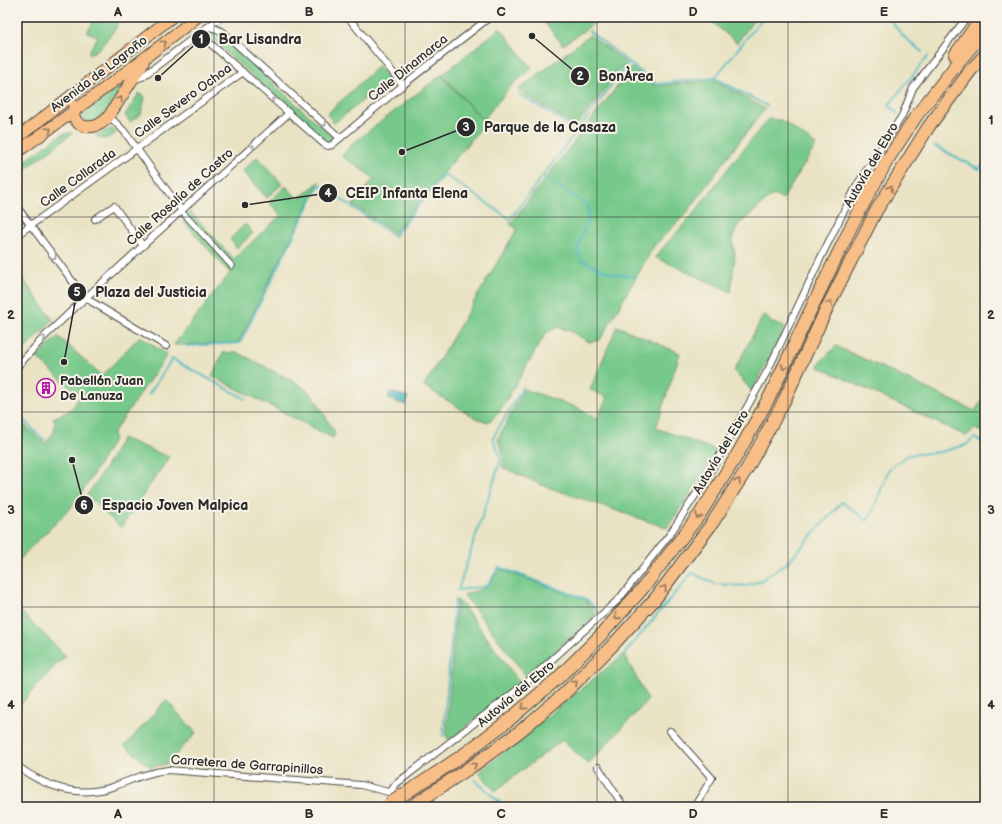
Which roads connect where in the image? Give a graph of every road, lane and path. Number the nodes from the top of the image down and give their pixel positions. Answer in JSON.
{"nodes":[{"id":1,"x":172,"y":17,"type":"edge"},
{"id":2,"x":197,"y":17,"type":"edge"},
{"id":3,"x":348,"y":17,"type":"edge"},
{"id":4,"x":490,"y":17,"type":"edge"},
{"id":5,"x":967,"y":17,"type":"edge"},
{"id":6,"x":982,"y":17,"type":"edge"},
{"id":7,"x":220,"y":18,"type":"edge"},
{"id":8,"x":482,"y":19,"type":"edge"},
{"id":9,"x":205,"y":28,"type":"junction"},
{"id":10,"x":985,"y":31,"type":"edge"},
{"id":11,"x":223,"y":32,"type":"junction"},
{"id":12,"x":149,"y":55,"type":"junction"},
{"id":13,"x":985,"y":55,"type":"edge"},
{"id":14,"x":985,"y":67,"type":"edge"},
{"id":15,"x":243,"y":72,"type":"junction"},
{"id":16,"x":132,"y":80,"type":"junction"},
{"id":17,"x":403,"y":85,"type":"junction"},
{"id":18,"x":82,"y":88,"type":"junction"},
{"id":19,"x":72,"y":113,"type":"junction"},
{"id":20,"x":289,"y":113,"type":"junction"},
{"id":21,"x":917,"y":115,"type":"junction"},
{"id":22,"x":109,"y":116,"type":"junction"},
{"id":23,"x":921,"y":137,"type":"junction"},
{"id":24,"x":17,"y":138,"type":"edge"},
{"id":25,"x":340,"y":138,"type":"junction"},
{"id":26,"x":137,"y":149,"type":"junction"},
{"id":27,"x":17,"y":152,"type":"edge"},
{"id":28,"x":17,"y":207,"type":"edge"},
{"id":29,"x":183,"y":213,"type":"junction"},
{"id":30,"x":95,"y":219,"type":"dead end"},
{"id":31,"x":31,"y":225,"type":"junction"},
{"id":32,"x":17,"y":235,"type":"edge"},
{"id":33,"x":143,"y":246,"type":"junction"},
{"id":34,"x":232,"y":266,"type":"dead end"},
{"id":35,"x":86,"y":297,"type":"junction"},
{"id":36,"x":166,"y":346,"type":"dead end"},
{"id":37,"x":17,"y":367,"type":"edge"},
{"id":38,"x":670,"y":731,"type":"dead end"},
{"id":39,"x":17,"y":766,"type":"edge"},
{"id":40,"x":598,"y":767,"type":"dead end"},
{"id":41,"x":388,"y":801,"type":"edge"},
{"id":42,"x":411,"y":807,"type":"edge"},
{"id":43,"x":434,"y":807,"type":"edge"},
{"id":44,"x":624,"y":807,"type":"edge"},
{"id":45,"x":694,"y":807,"type":"edge"}],
"edges":[{"from":1,"to":18,"type":"highway","name":"Avenida de Logroño"},
{"from":12,"to":2,"type":"highway","name":"Avenida de Logroño","one_way":true},
{"from":3,"to":17,"type":"street"},
{"from":4,"to":8,"type":"street","name":"Calle Dinamarca"},
{"from":5,"to":41,"type":"street"},
{"from":6,"to":21,"type":"highway"},
{"from":7,"to":9,"type":"street"},
{"from":7,"to":11,"type":"street"},
{"from":8,"to":17,"type":"street","name":"Calle Dinamarca"},
{"from":9,"to":11,"type":"street"},
{"from":9,"to":15,"type":"street"},
{"from":9,"to":16,"type":"street"},
{"from":10,"to":21,"type":"highway","name":"Autovía del Ebro"},
{"from":11,"to":25,"type":"street","one_way":true},
{"from":12,"to":16,"type":"highway"},
{"from":12,"to":19,"type":"highway","name":"Avenida de Logroño"},
{"from":13,"to":23,"type":"highway"},
{"from":14,"to":23,"type":"highway"},
{"from":20,"to":15,"type":"street","one_way":true},
{"from":15,"to":26,"type":"street","name":"Calle Severo Ochoa"},
{"from":22,"to":16,"type":"highway","one_way":true},
{"from":17,"to":25,"type":"street","name":"Calle Dinamarca"},
{"from":18,"to":19,"type":"highway"},
{"from":18,"to":24,"type":"highway","name":"Avenida de Logroño"},
{"from":19,"to":22,"type":"highway"},
{"from":27,"to":19,"type":"highway","name":"Avenida de Logroño","one_way":true},
{"from":20,"to":25,"type":"street"},
{"from":29,"to":20,"type":"street","name":"Calle Rosalía de Castro","one_way":true},
{"from":21,"to":41,"type":"highway","name":"Autovía del Ebro","one_way":true,"bridge":true},
{"from":22,"to":26,"type":"street"},
{"from":42,"to":23,"type":"highway","one_way":true,"bridge":true},
{"from":26,"to":29,"type":"street"},
{"from":26,"to":31,"type":"street","name":"Calle Collarada"},
{"from":28,"to":31,"type":"street"},
{"from":29,"to":33,"type":"street","name":"Calle Rosalía de Castro"},
{"from":29,"to":34,"type":"street"},
{"from":30,"to":33,"type":"street"},
{"from":31,"to":32,"type":"street","name":"Calle Collarada"},
{"from":31,"to":35,"type":"street","one_way":true},
{"from":33,"to":35,"type":"street","name":"Calle Rosalía de Castro"},
{"from":35,"to":36,"type":"street"},
{"from":37,"to":35,"type":"street","name":"Calle Rosalía de Castro","one_way":true},
{"from":38,"to":45,"type":"street"},
{"from":39,"to":41,"type":"street","name":"Carretera de Garrapinillos"},
{"from":40,"to":44,"type":"street"},
{"from":41,"to":43,"type":"street","name":"Carretera de Garrapinillos"}]}
